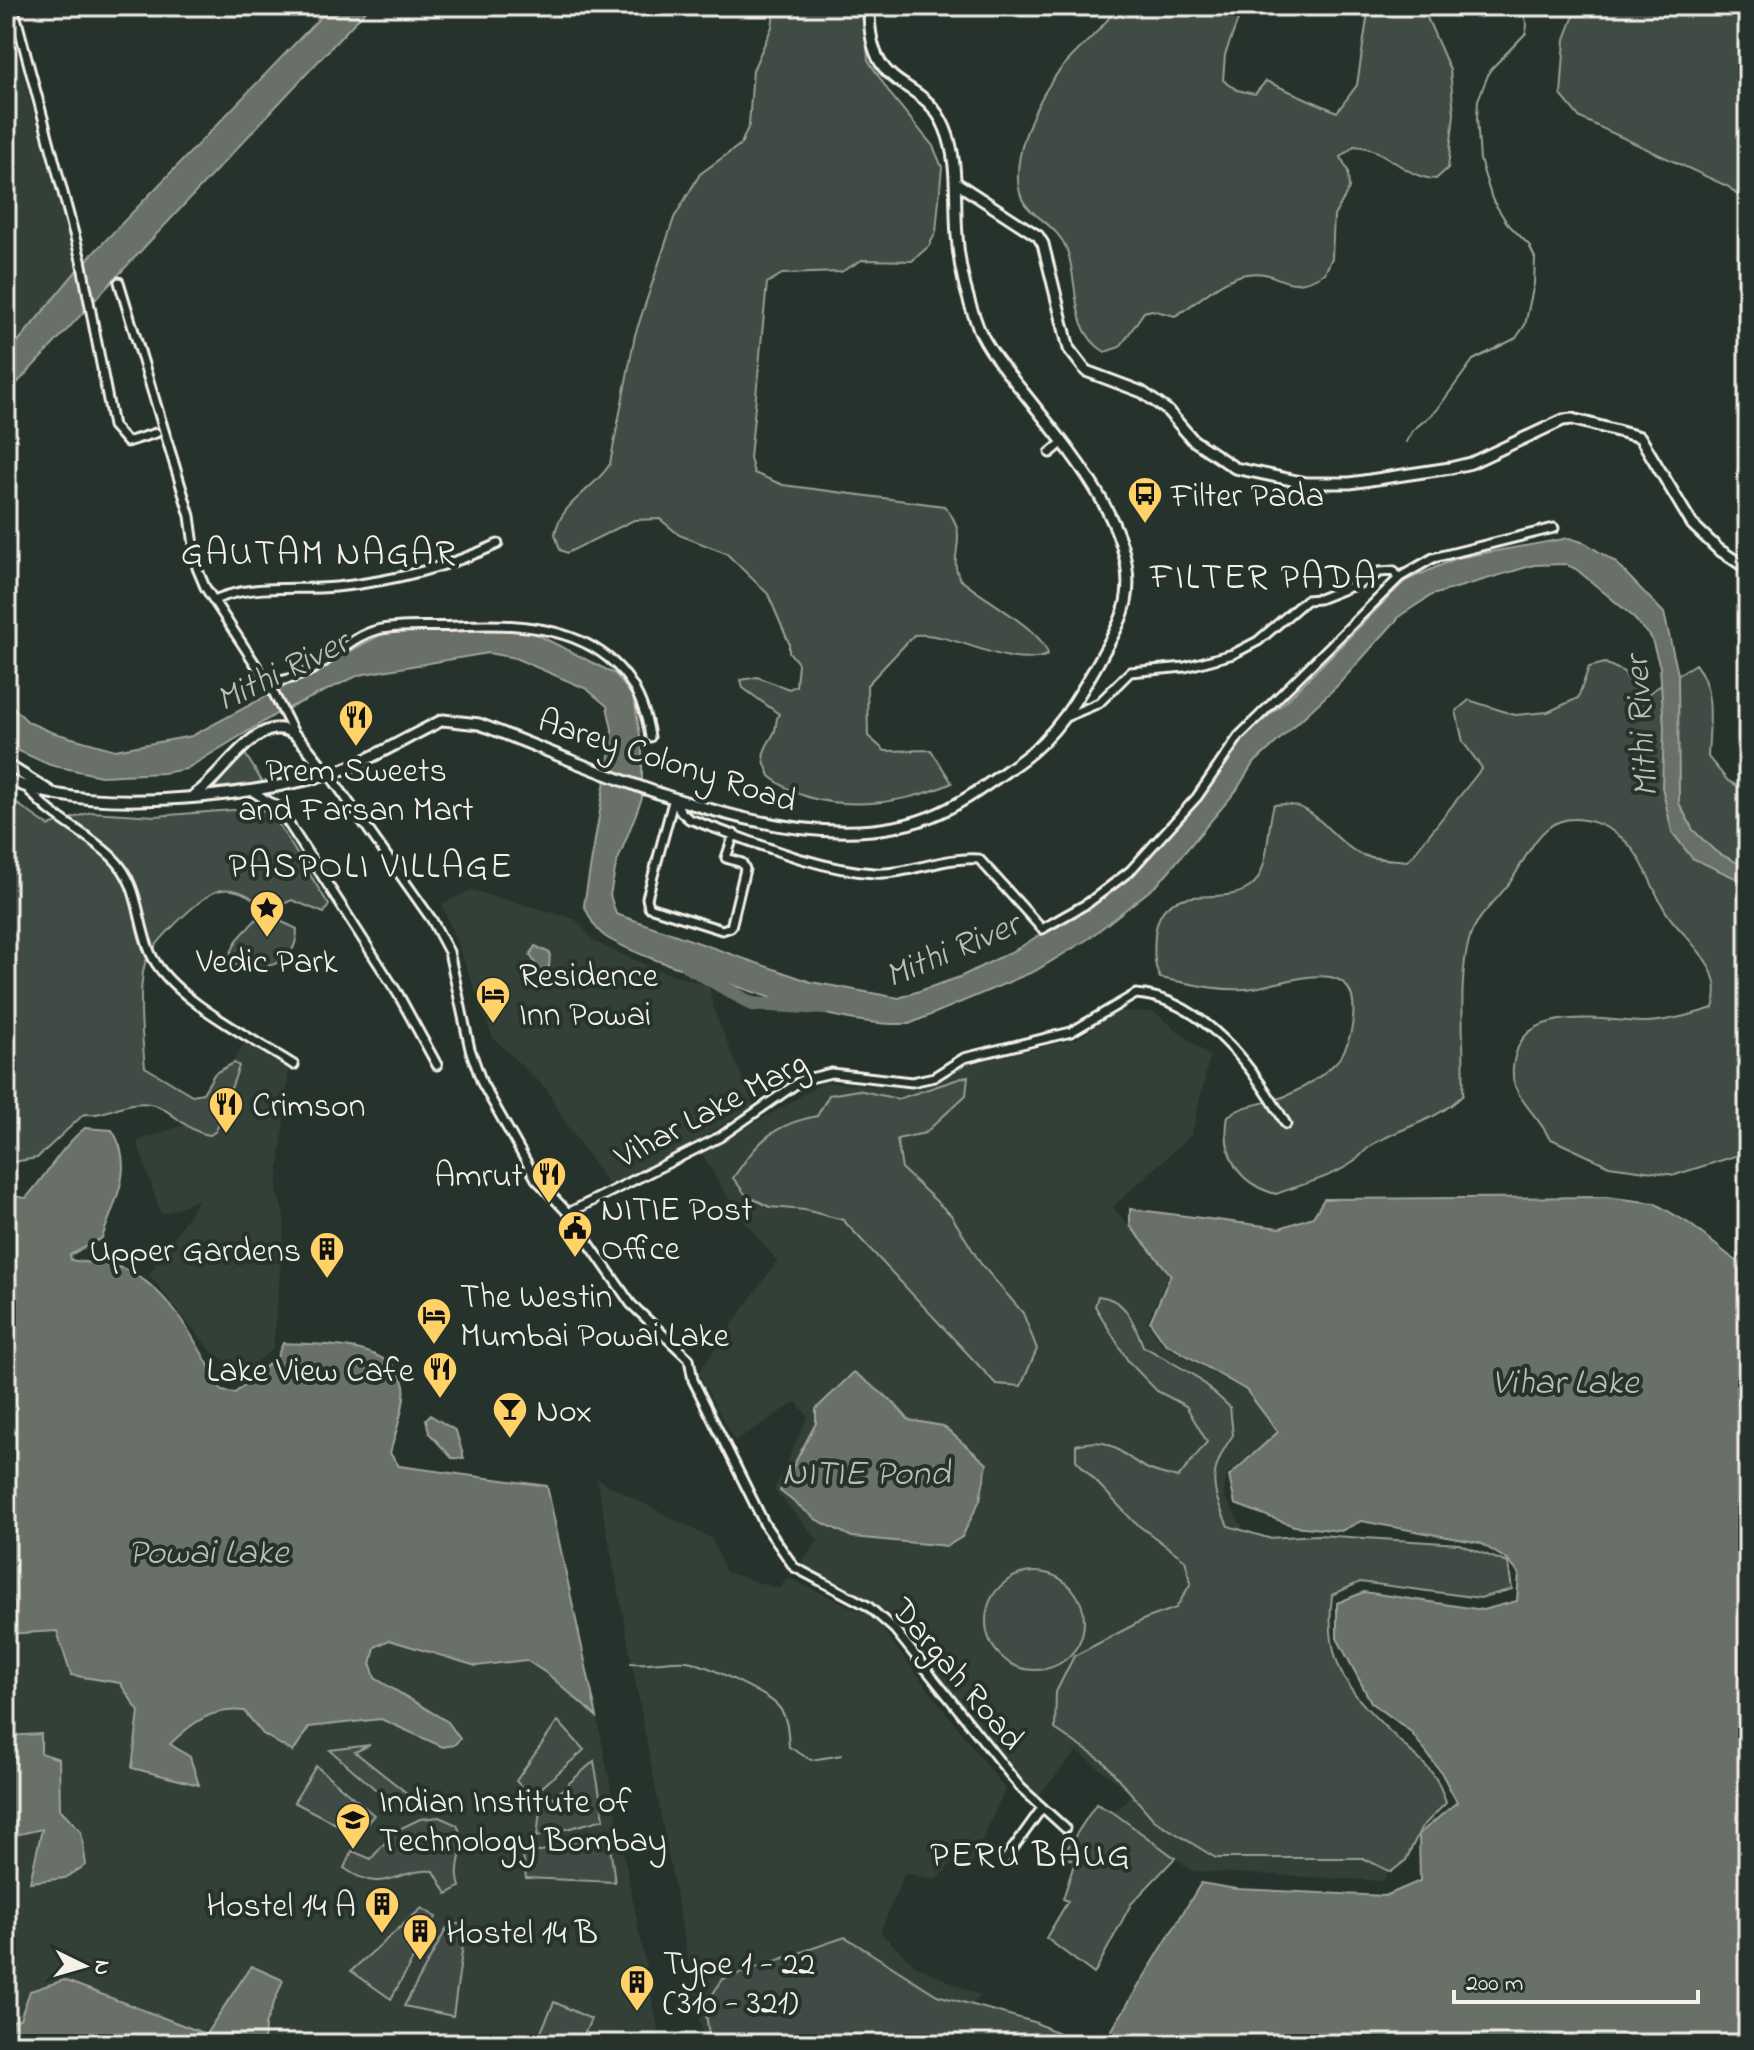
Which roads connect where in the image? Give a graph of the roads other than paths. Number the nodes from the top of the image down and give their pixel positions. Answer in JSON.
{"nodes":[{"id":1,"x":13,"y":6,"type":"edge"},
{"id":2,"x":869,"y":6,"type":"edge"},
{"id":3,"x":955,"y":182,"type":"junction"},
{"id":4,"x":119,"y":282,"type":"dead end"},
{"id":5,"x":156,"y":433,"type":"dead end"},
{"id":6,"x":1063,"y":442,"type":"junction"},
{"id":7,"x":1050,"y":453,"type":"dead end"},
{"id":8,"x":1554,"y":528,"type":"dead end"},
{"id":9,"x":498,"y":544,"type":"dead end"},
{"id":10,"x":1748,"y":569,"type":"edge"},
{"id":11,"x":1398,"y":579,"type":"junction"},
{"id":12,"x":214,"y":600,"type":"junction"},
{"id":13,"x":270,"y":686,"type":"junction"},
{"id":14,"x":1068,"y":716,"type":"junction"},
{"id":15,"x":295,"y":735,"type":"junction"},
{"id":16,"x":650,"y":737,"type":"dead end"},
{"id":17,"x":6,"y":764,"type":"edge"},
{"id":18,"x":329,"y":774,"type":"junction"},
{"id":19,"x":6,"y":778,"type":"edge"},
{"id":20,"x":34,"y":780,"type":"junction"},
{"id":21,"x":30,"y":791,"type":"junction"},
{"id":22,"x":253,"y":792,"type":"junction"},
{"id":23,"x":53,"y":793,"type":"junction"},
{"id":24,"x":675,"y":796,"type":"junction"},
{"id":25,"x":189,"y":798,"type":"junction"},
{"id":26,"x":734,"y":834,"type":"junction"},
{"id":27,"x":294,"y":1065,"type":"dead end"},
{"id":28,"x":437,"y":1065,"type":"dead end"},
{"id":29,"x":1286,"y":1124,"type":"dead end"},
{"id":30,"x":568,"y":1213,"type":"junction"},
{"id":31,"x":1042,"y":1808,"type":"junction"},
{"id":32,"x":1065,"y":1828,"type":"dead end"},
{"id":33,"x":1004,"y":1861,"type":"dead end"}],
"edges":[{"from":1,"to":5,"type":"street"},
{"from":2,"to":3,"type":"main road","name":"Aarey Colony Road"},
{"from":3,"to":6,"type":"main road","name":"Aarey Colony Road"},
{"from":3,"to":10,"type":"main road"},
{"from":4,"to":12,"type":"street"},
{"from":6,"to":7,"type":"street"},
{"from":6,"to":14,"type":"main road","name":"Aarey Colony Road"},
{"from":8,"to":11,"type":"street"},
{"from":9,"to":12,"type":"street"},
{"from":11,"to":14,"type":"street"},
{"from":11,"to":26,"type":"street"},
{"from":12,"to":13,"type":"street"},
{"from":13,"to":15,"type":"street"},
{"from":13,"to":16,"type":"street"},
{"from":14,"to":24,"type":"main road","name":"Aarey Colony Road"},
{"from":15,"to":18,"type":"main road"},
{"from":15,"to":25,"type":"main road"},
{"from":17,"to":20,"type":"main road"},
{"from":18,"to":22,"type":"main road","name":"Aarey Colony Road"},
{"from":18,"to":24,"type":"main road","name":"Aarey Colony Road"},
{"from":18,"to":30,"type":"street","name":"Dargah Road"},
{"from":19,"to":21,"type":"main road"},
{"from":20,"to":21,"type":"street"},
{"from":20,"to":23,"type":"main road"},
{"from":21,"to":23,"type":"main road","name":"Aarey Colony Road"},
{"from":21,"to":27,"type":"street"},
{"from":22,"to":25,"type":"main road","name":"Aarey Colony Road"},
{"from":22,"to":28,"type":"street"},
{"from":23,"to":25,"type":"main road","name":"Aarey Colony Road"},
{"from":24,"to":26,"type":"street"},
{"from":24,"to":26,"type":"street"},
{"from":29,"to":30,"type":"street","name":"Vihar Lake Marg"},
{"from":30,"to":31,"type":"street","name":"Dargah Road"},
{"from":31,"to":32,"type":"street","name":"Dargah Road"},
{"from":31,"to":33,"type":"street"}]}
